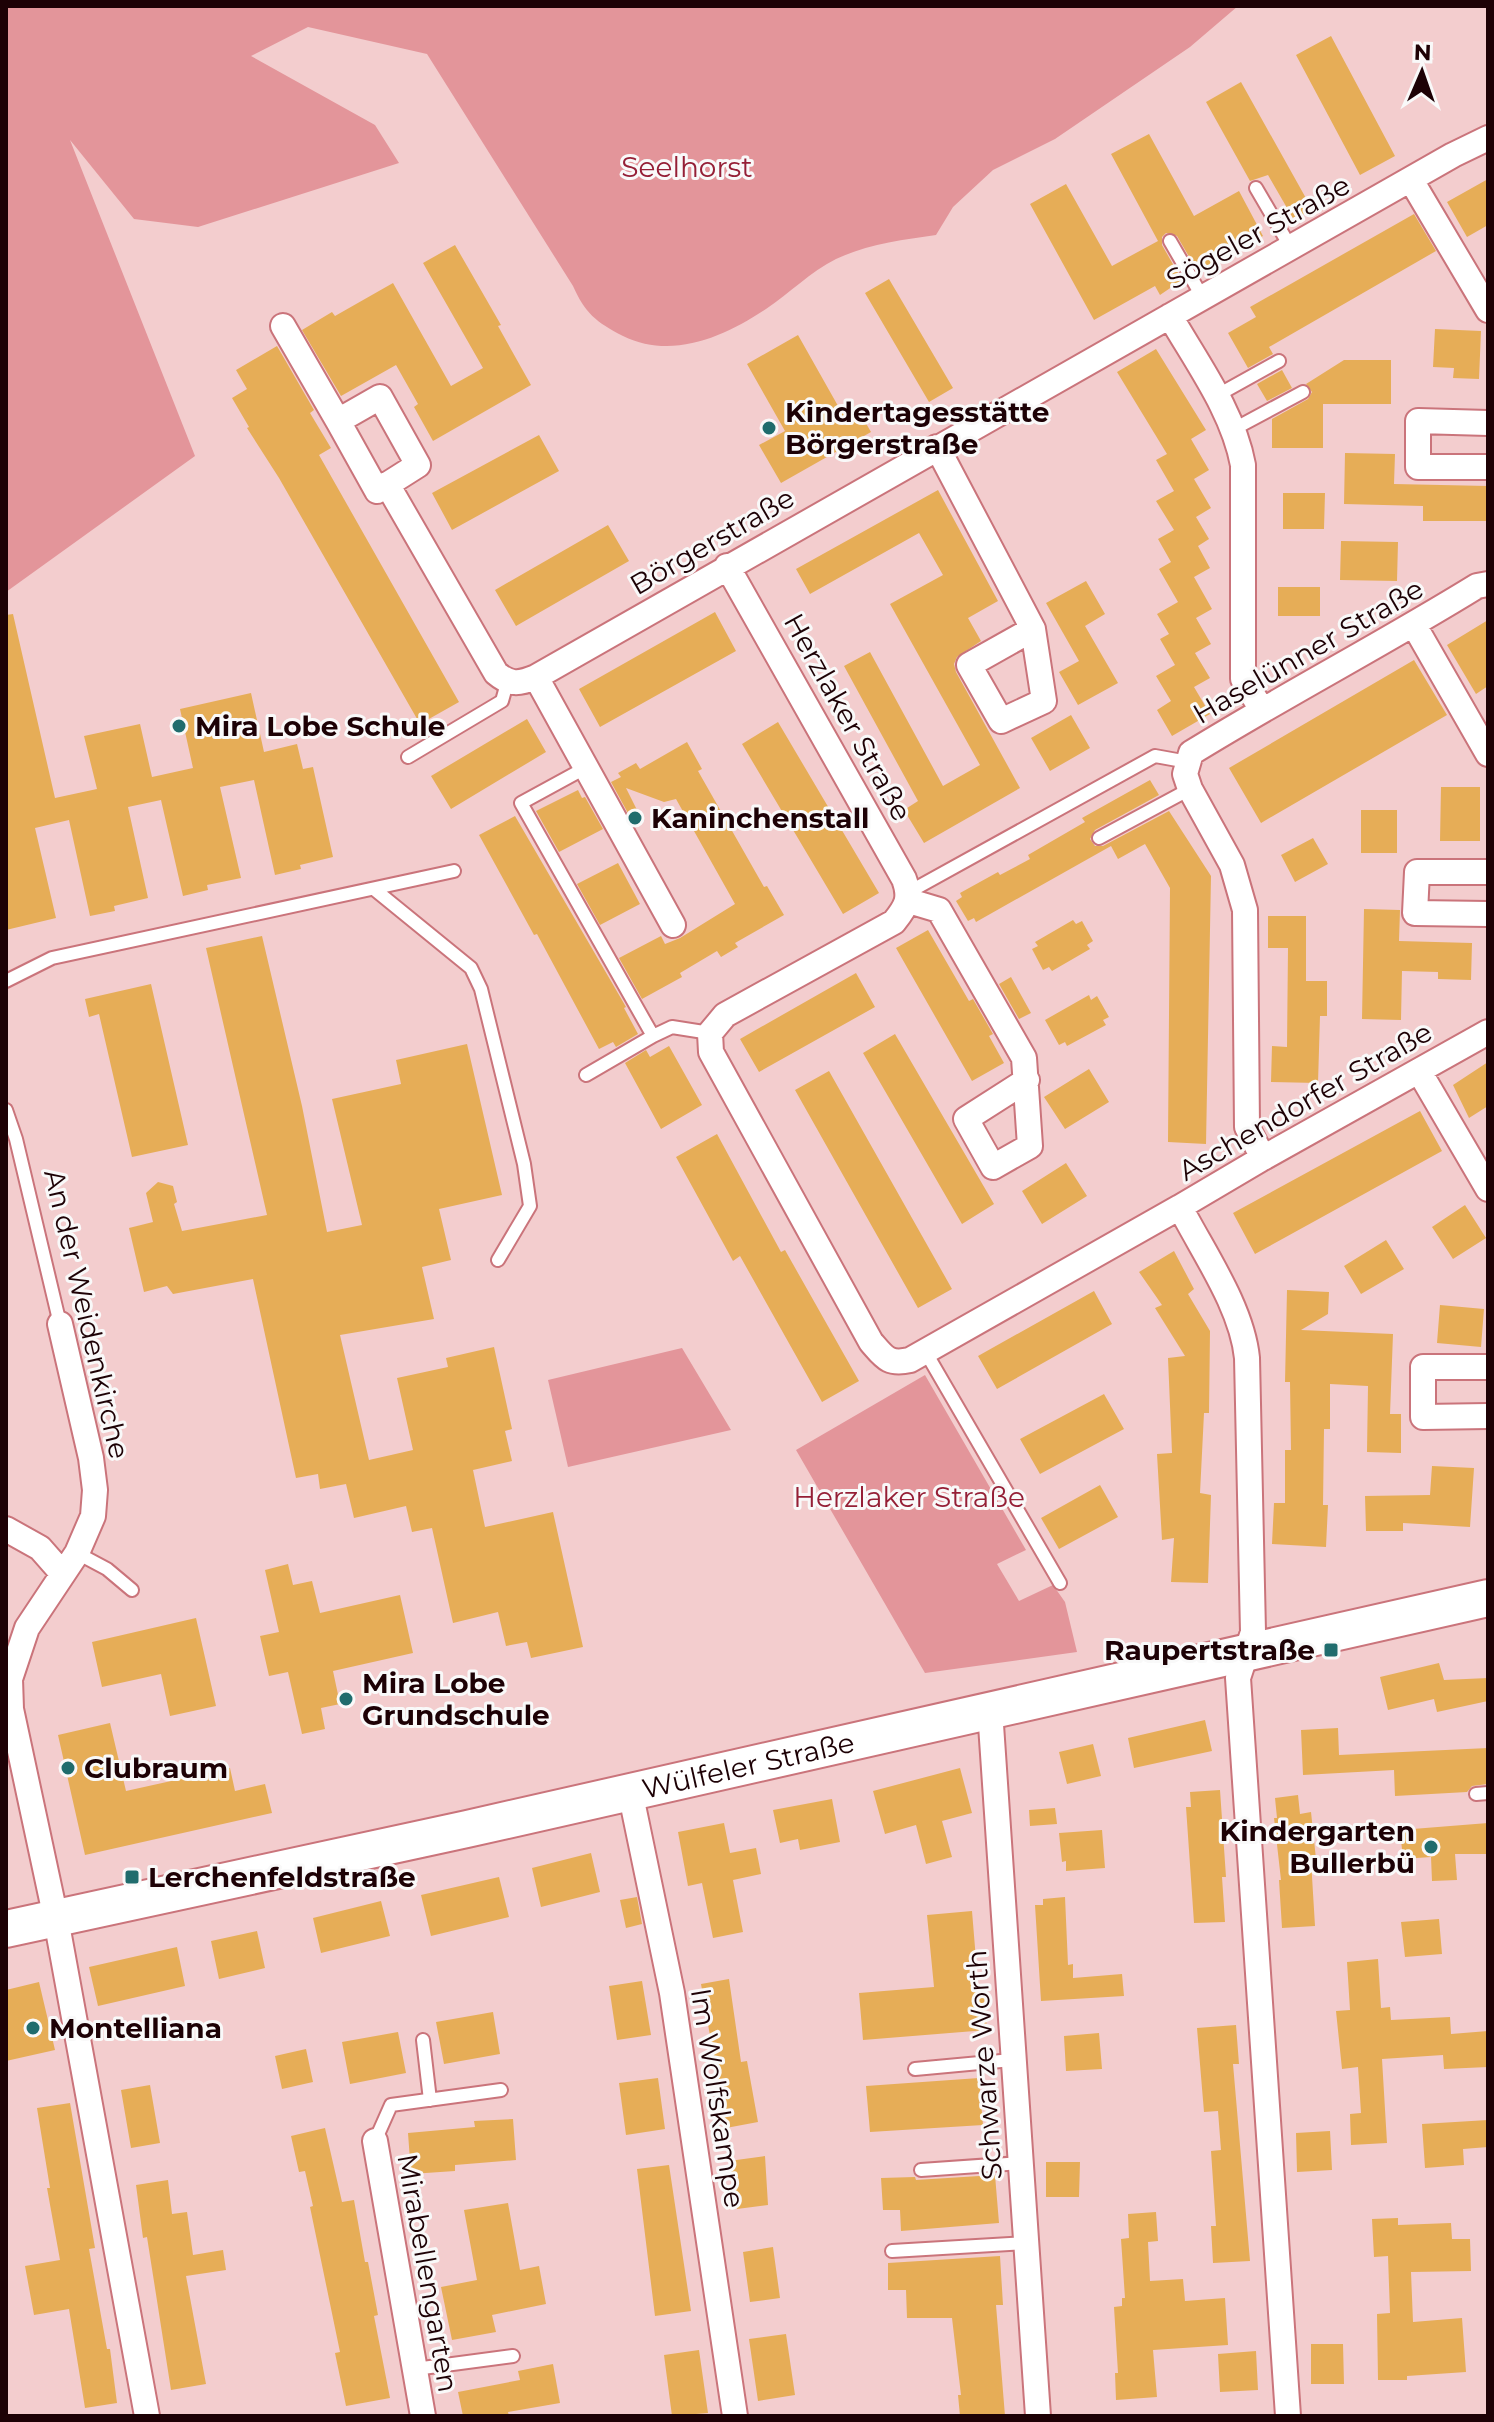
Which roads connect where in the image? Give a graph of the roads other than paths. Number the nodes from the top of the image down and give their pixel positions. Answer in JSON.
{"nodes":[{"id":1,"x":1488,"y":138,"type":"edge"},
{"id":2,"x":1411,"y":180,"type":"junction"},
{"id":3,"x":1256,"y":188,"type":"dead end"},
{"id":4,"x":1170,"y":241,"type":"dead end"},
{"id":5,"x":1291,"y":248,"type":"junction"},
{"id":6,"x":1203,"y":298,"type":"junction"},
{"id":7,"x":1488,"y":310,"type":"edge"},
{"id":8,"x":1170,"y":316,"type":"junction"},
{"id":9,"x":283,"y":326,"type":"dead end"},
{"id":10,"x":1279,"y":361,"type":"dead end"},
{"id":11,"x":1303,"y":392,"type":"dead end"},
{"id":12,"x":1216,"y":396,"type":"junction"},
{"id":13,"x":338,"y":421,"type":"junction"},
{"id":14,"x":1488,"y":423,"type":"edge"},
{"id":15,"x":1234,"y":429,"type":"junction"},
{"id":16,"x":937,"y":447,"type":"junction"},
{"id":17,"x":1488,"y":467,"type":"edge"},
{"id":18,"x":387,"y":484,"type":"junction"},
{"id":19,"x":727,"y":566,"type":"junction"},
{"id":20,"x":1488,"y":584,"type":"edge"},
{"id":21,"x":1414,"y":625,"type":"junction"},
{"id":22,"x":1033,"y":629,"type":"dead end"},
{"id":23,"x":536,"y":677,"type":"junction"},
{"id":24,"x":507,"y":683,"type":"junction"},
{"id":25,"x":1262,"y":710,"type":"junction"},
{"id":26,"x":1488,"y":754,"type":"edge"},
{"id":27,"x":408,"y":757,"type":"dead end"},
{"id":28,"x":1188,"y":762,"type":"junction"},
{"id":29,"x":587,"y":767,"type":"junction"},
{"id":30,"x":1190,"y":789,"type":"junction"},
{"id":31,"x":1099,"y":838,"type":"dead end"},
{"id":32,"x":454,"y":871,"type":"dead end"},
{"id":33,"x":1488,"y":872,"type":"edge"},
{"id":34,"x":374,"y":889,"type":"junction"},
{"id":35,"x":909,"y":896,"type":"junction"},
{"id":36,"x":1488,"y":914,"type":"edge"},
{"id":37,"x":673,"y":925,"type":"dead end"},
{"id":38,"x":6,"y":981,"type":"edge"},
{"id":39,"x":1488,"y":1032,"type":"edge"},
{"id":40,"x":710,"y":1033,"type":"junction"},
{"id":41,"x":653,"y":1036,"type":"junction"},
{"id":42,"x":1419,"y":1071,"type":"junction"},
{"id":43,"x":586,"y":1075,"type":"dead end"},
{"id":44,"x":1027,"y":1080,"type":"dead end"},
{"id":45,"x":6,"y":1110,"type":"edge"},
{"id":46,"x":1263,"y":1158,"type":"junction"},
{"id":47,"x":1488,"y":1189,"type":"edge"},
{"id":48,"x":1180,"y":1207,"type":"junction"},
{"id":49,"x":498,"y":1260,"type":"dead end"},
{"id":50,"x":60,"y":1324,"type":"joint"},
{"id":51,"x":925,"y":1351,"type":"junction"},
{"id":52,"x":1488,"y":1367,"type":"edge"},
{"id":53,"x":1488,"y":1416,"type":"edge"},
{"id":54,"x":6,"y":1529,"type":"edge"},
{"id":55,"x":77,"y":1553,"type":"junction"},
{"id":56,"x":62,"y":1573,"type":"junction"},
{"id":57,"x":1060,"y":1583,"type":"dead end"},
{"id":58,"x":132,"y":1590,"type":"dead end"},
{"id":59,"x":1488,"y":1598,"type":"edge"},
{"id":60,"x":1245,"y":1653,"type":"junction"},
{"id":61,"x":990,"y":1710,"type":"junction"},
{"id":62,"x":630,"y":1791,"type":"junction"},
{"id":63,"x":56,"y":1919,"type":"junction"},
{"id":64,"x":6,"y":1929,"type":"edge"},
{"id":65,"x":423,"y":2040,"type":"dead end"},
{"id":66,"x":1012,"y":2060,"type":"junction"},
{"id":67,"x":915,"y":2069,"type":"dead end"},
{"id":68,"x":501,"y":2090,"type":"dead end"},
{"id":69,"x":430,"y":2100,"type":"junction"},
{"id":70,"x":375,"y":2141,"type":"joint"},
{"id":71,"x":1020,"y":2163,"type":"junction"},
{"id":72,"x":921,"y":2170,"type":"dead end"},
{"id":73,"x":1027,"y":2243,"type":"junction"},
{"id":74,"x":892,"y":2251,"type":"dead end"},
{"id":75,"x":513,"y":2356,"type":"dead end"},
{"id":76,"x":415,"y":2369,"type":"junction"},
{"id":77,"x":147,"y":2416,"type":"edge"},
{"id":78,"x":423,"y":2416,"type":"edge"},
{"id":79,"x":735,"y":2416,"type":"edge"},
{"id":80,"x":1038,"y":2416,"type":"edge"},
{"id":81,"x":1288,"y":2416,"type":"edge"}],
"edges":[{"from":1,"to":2,"type":"street","name":"Sögeler Straße"},
{"from":2,"to":5,"type":"street","name":"Sögeler Straße"},
{"from":2,"to":7,"type":"street"},
{"from":3,"to":5,"type":"lane"},
{"from":4,"to":6,"type":"lane"},
{"from":5,"to":6,"type":"street","name":"Sögeler Straße"},
{"from":6,"to":8,"type":"street","name":"Sögeler Straße"},
{"from":8,"to":12,"type":"street","name":"Sögeler Straße"},
{"from":8,"to":16,"type":"street","name":"Börgerstraße"},
{"from":9,"to":13,"type":"street"},
{"from":10,"to":12,"type":"lane"},
{"from":11,"to":15,"type":"lane"},
{"from":12,"to":15,"type":"street","name":"Sögeler Straße"},
{"from":13,"to":18,"type":"street"},
{"from":13,"to":18,"type":"street"},
{"from":14,"to":17,"type":"street"},
{"from":15,"to":25,"type":"street","name":"Sögeler Straße"},
{"from":16,"to":19,"type":"street","name":"Börgerstraße"},
{"from":16,"to":22,"type":"street"},
{"from":18,"to":24,"type":"street"},
{"from":19,"to":23,"type":"street","name":"Börgerstraße"},
{"from":19,"to":35,"type":"street","name":"Herzlaker Straße"},
{"from":20,"to":21,"type":"street","name":"Haselünner Straße"},
{"from":21,"to":25,"type":"street","name":"Haselünner Straße"},
{"from":21,"to":26,"type":"street"},
{"from":23,"to":24,"type":"street","name":"Börgerstraße"},
{"from":23,"to":29,"type":"street"},
{"from":24,"to":27,"type":"lane"},
{"from":25,"to":28,"type":"street","name":"Haselünner Straße"},
{"from":28,"to":30,"type":"street","name":"Haselünner Straße"},
{"from":28,"to":35,"type":"lane"},
{"from":29,"to":37,"type":"street"},
{"from":29,"to":41,"type":"lane"},
{"from":30,"to":31,"type":"lane"},
{"from":30,"to":46,"type":"street","name":"Haselünner Straße"},
{"from":32,"to":34,"type":"lane"},
{"from":33,"to":36,"type":"street"},
{"from":34,"to":38,"type":"lane"},
{"from":34,"to":49,"type":"lane"},
{"from":35,"to":40,"type":"street"},
{"from":35,"to":44,"type":"street"},
{"from":39,"to":42,"type":"street","name":"Aschendorfer Straße"},
{"from":40,"to":41,"type":"lane"},
{"from":40,"to":51,"type":"street"},
{"from":41,"to":43,"type":"lane"},
{"from":42,"to":46,"type":"street","name":"Aschendorfer Straße"},
{"from":42,"to":47,"type":"street"},
{"from":45,"to":50,"type":"lane","name":"An der Weidenkirche"},
{"from":46,"to":48,"type":"street","name":"Aschendorfer Straße"},
{"from":48,"to":51,"type":"street"},
{"from":48,"to":60,"type":"street","name":"Aschendorfer Straße"},
{"from":50,"to":55,"type":"street","name":"An der Weidenkirche"},
{"from":51,"to":57,"type":"lane"},
{"from":52,"to":53,"type":"street"},
{"from":54,"to":56,"type":"street"},
{"from":55,"to":56,"type":"street","name":"An der Weidenkirche"},
{"from":55,"to":58,"type":"lane"},
{"from":56,"to":63,"type":"street","name":"An der Weidenkirche"},
{"from":59,"to":60,"type":"main road","name":"Wülfeler Straße"},
{"from":60,"to":61,"type":"main road","name":"Wülfeler Straße"},
{"from":60,"to":81,"type":"street"},
{"from":61,"to":62,"type":"main road","name":"Wülfeler Straße"},
{"from":61,"to":66,"type":"street","name":"Schwarze Worth"},
{"from":62,"to":63,"type":"main road","name":"Wülfeler Straße"},
{"from":62,"to":79,"type":"street","name":"Im Wolfskampe"},
{"from":63,"to":64,"type":"main road","name":"Wülfeler Straße"},
{"from":63,"to":77,"type":"street"},
{"from":65,"to":69,"type":"lane"},
{"from":66,"to":67,"type":"lane"},
{"from":66,"to":71,"type":"street","name":"Schwarze Worth"},
{"from":68,"to":69,"type":"lane"},
{"from":69,"to":70,"type":"lane"},
{"from":70,"to":76,"type":"street","name":"Mirabellengarten"},
{"from":71,"to":72,"type":"lane"},
{"from":71,"to":73,"type":"street","name":"Schwarze Worth"},
{"from":73,"to":74,"type":"lane"},
{"from":73,"to":80,"type":"street","name":"Schwarze Worth"},
{"from":75,"to":76,"type":"lane"},
{"from":76,"to":78,"type":"street","name":"Mirabellengarten"}]}
